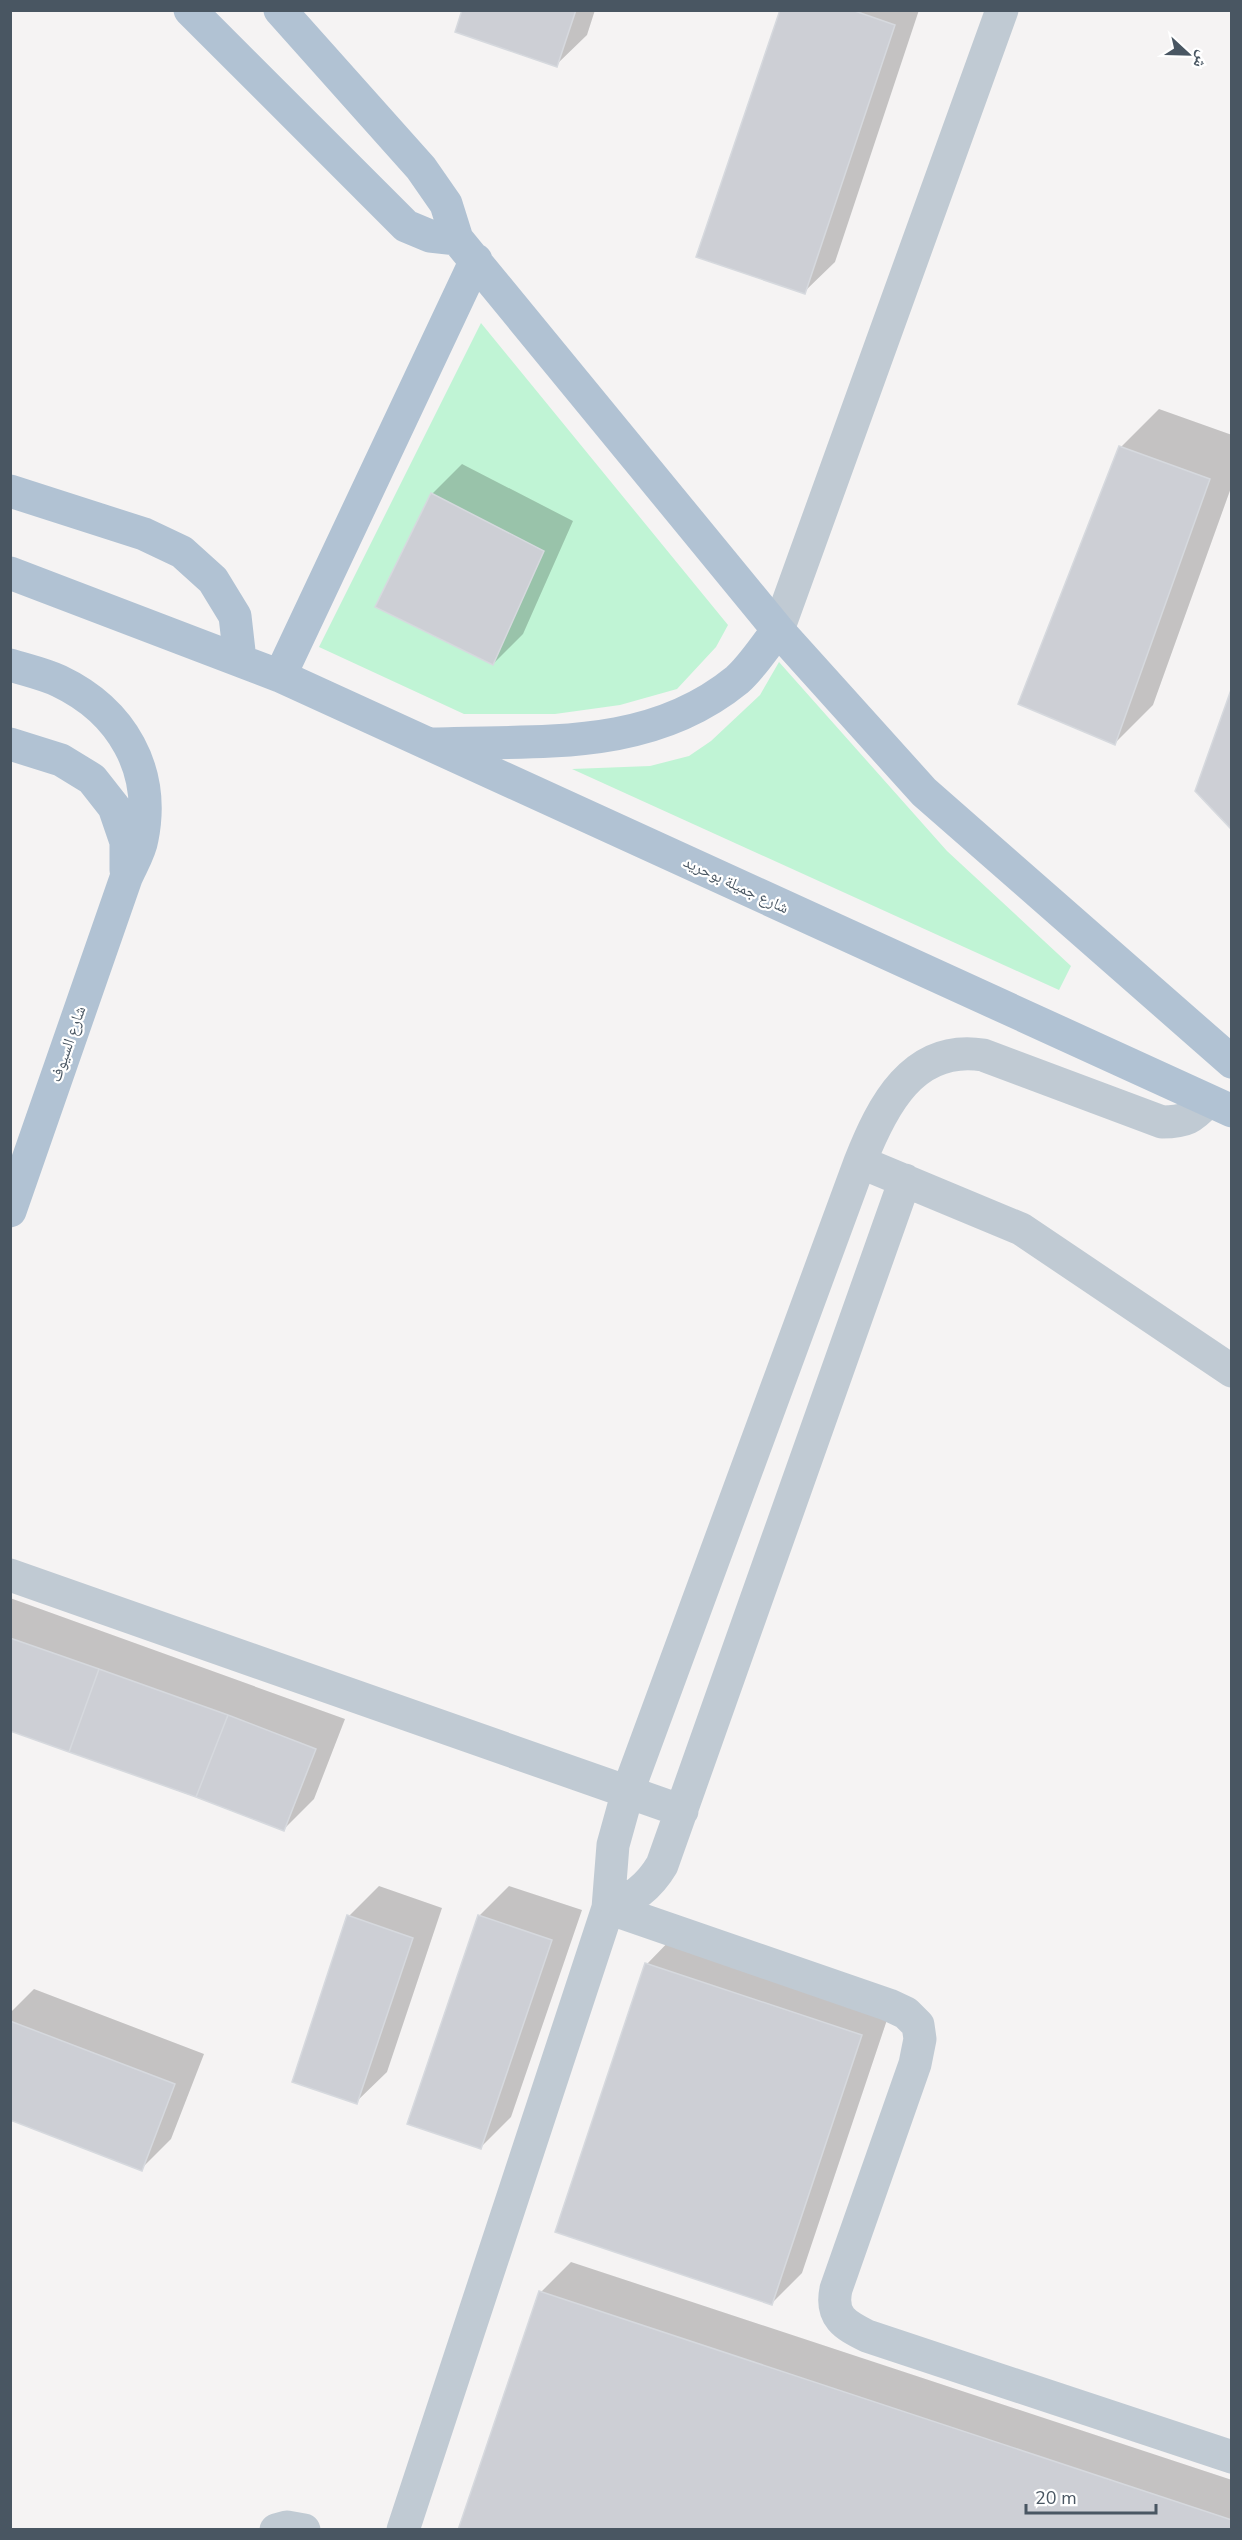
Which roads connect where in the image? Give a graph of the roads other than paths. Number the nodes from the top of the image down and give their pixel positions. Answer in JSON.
{"nodes":[{"id":1,"x":190,"y":10,"type":"edge"},
{"id":2,"x":280,"y":10,"type":"edge"},
{"id":3,"x":1002,"y":10,"type":"edge"},
{"id":4,"x":467,"y":250,"type":"junction"},
{"id":5,"x":10,"y":491,"type":"edge"},
{"id":6,"x":10,"y":573,"type":"edge"},
{"id":7,"x":778,"y":630,"type":"junction"},
{"id":8,"x":240,"y":660,"type":"junction"},
{"id":9,"x":10,"y":665,"type":"edge"},
{"id":10,"x":280,"y":676,"type":"junction"},
{"id":11,"x":10,"y":744,"type":"edge"},
{"id":12,"x":426,"y":744,"type":"junction"},
{"id":13,"x":126,"y":878,"type":"junction"},
{"id":14,"x":1232,"y":1062,"type":"edge"},
{"id":15,"x":1220,"y":1106,"type":"edge"},
{"id":16,"x":860,"y":1162,"type":"junction"},
{"id":17,"x":905,"y":1180,"type":"junction"},
{"id":18,"x":10,"y":1211,"type":"edge"},
{"id":19,"x":1232,"y":1371,"type":"edge"},
{"id":20,"x":10,"y":1575,"type":"edge"},
{"id":21,"x":628,"y":1791,"type":"junction"},
{"id":22,"x":682,"y":1811,"type":"junction"},
{"id":23,"x":608,"y":1908,"type":"junction"},
{"id":24,"x":1232,"y":2457,"type":"edge"},
{"id":25,"x":276,"y":2529,"type":"edge"},
{"id":26,"x":304,"y":2529,"type":"edge"},
{"id":27,"x":403,"y":2529,"type":"edge"}],
"edges":[{"from":1,"to":4,"type":"main road"},
{"from":2,"to":4,"type":"main road"},
{"from":3,"to":7,"type":"street"},
{"from":4,"to":7,"type":"main road"},
{"from":4,"to":10,"type":"main road"},
{"from":5,"to":8,"type":"main road"},
{"from":6,"to":8,"type":"main road","name":"شارع جميلة بوحريد"},
{"from":7,"to":12,"type":"main road"},
{"from":7,"to":14,"type":"main road"},
{"from":8,"to":10,"type":"main road","name":"شارع جميلة بوحريد"},
{"from":9,"to":13,"type":"main road"},
{"from":10,"to":12,"type":"main road","name":"شارع جميلة بوحريد"},
{"from":11,"to":13,"type":"main road"},
{"from":12,"to":15,"type":"main road","name":"شارع جميلة بوحريد"},
{"from":13,"to":18,"type":"main road","name":"شارع السيوف"},
{"from":15,"to":16,"type":"street"},
{"from":16,"to":17,"type":"street"},
{"from":16,"to":21,"type":"street"},
{"from":17,"to":19,"type":"street"},
{"from":17,"to":22,"type":"street"},
{"from":20,"to":21,"type":"street"},
{"from":21,"to":22,"type":"street"},
{"from":21,"to":23,"type":"street"},
{"from":22,"to":23,"type":"street"},
{"from":23,"to":24,"type":"street"},
{"from":23,"to":27,"type":"street"},
{"from":25,"to":26,"type":"street"}]}
